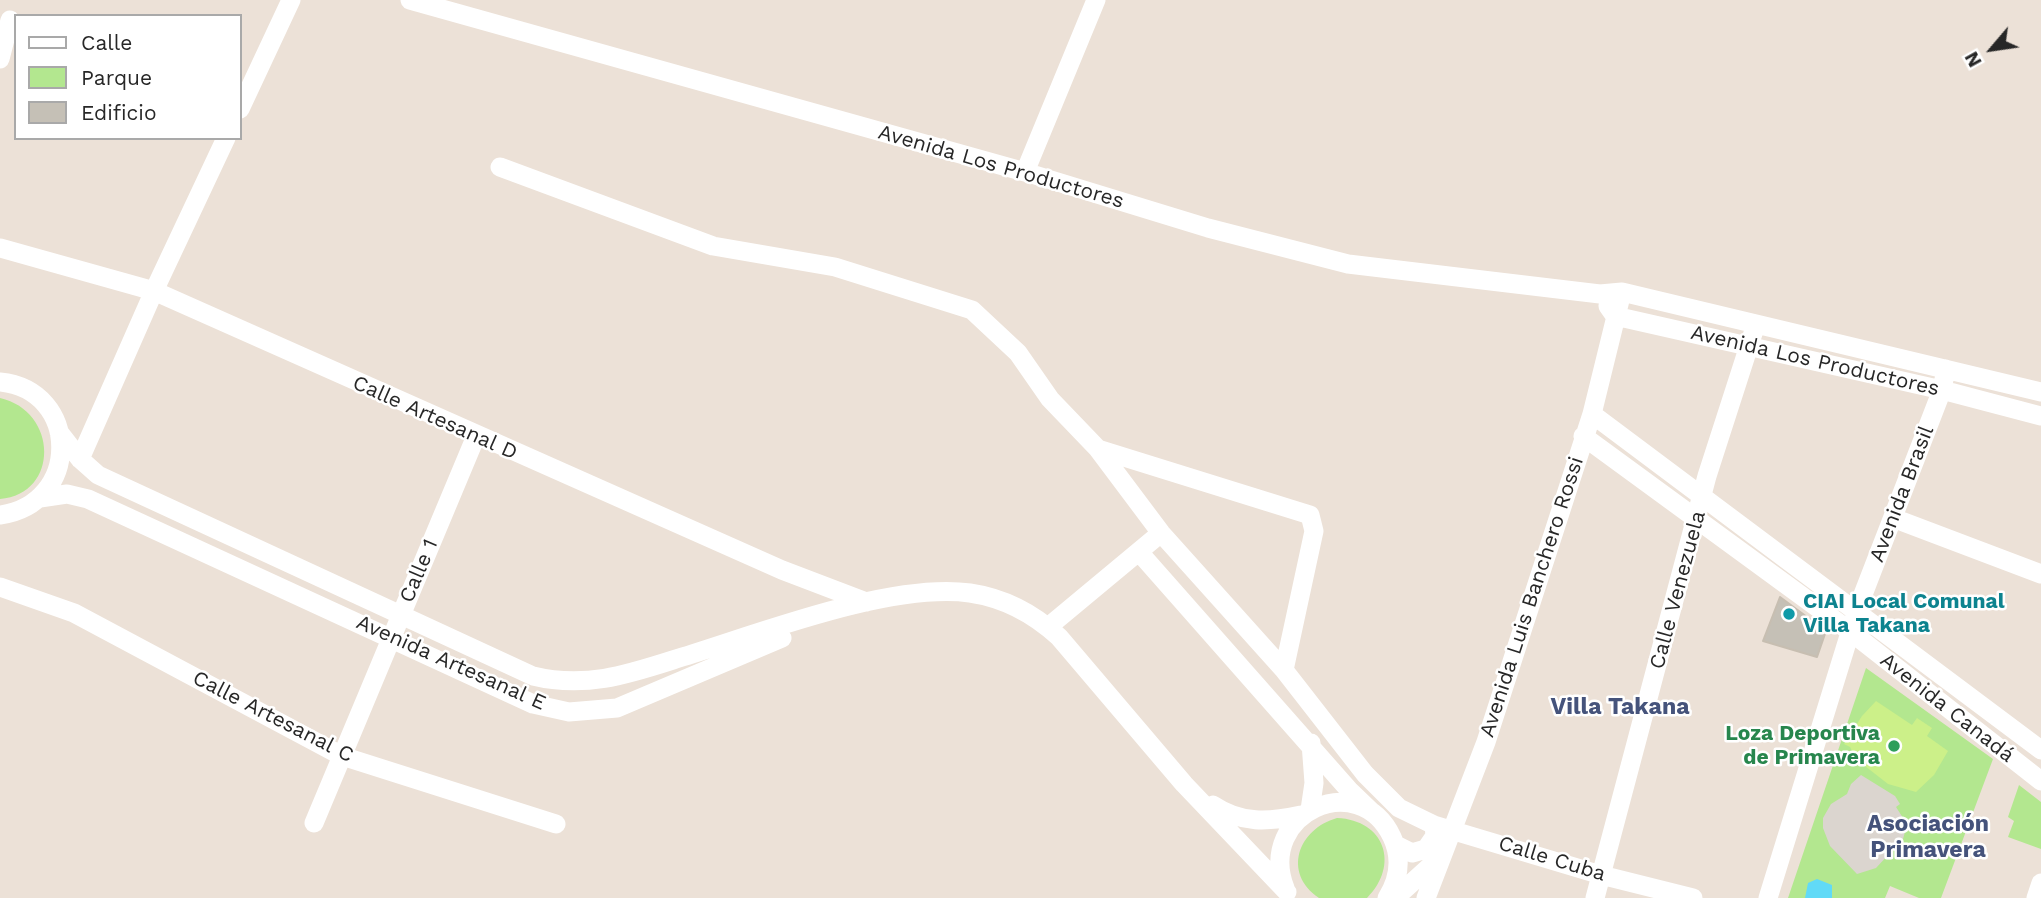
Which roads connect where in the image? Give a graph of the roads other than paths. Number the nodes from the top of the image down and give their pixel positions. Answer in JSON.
{"nodes":[{"id":1,"x":291,"y":0,"type":"edge"},
{"id":2,"x":410,"y":0,"type":"edge"},
{"id":3,"x":1096,"y":0,"type":"edge"},
{"id":4,"x":8,"y":20,"type":"edge"},
{"id":5,"x":0,"y":59,"type":"edge"},
{"id":6,"x":245,"y":83,"type":"edge"},
{"id":7,"x":225,"y":140,"type":"edge"},
{"id":8,"x":500,"y":167,"type":"dead end"},
{"id":9,"x":1025,"y":172,"type":"junction"},
{"id":10,"x":0,"y":248,"type":"edge"},
{"id":11,"x":154,"y":291,"type":"junction"},
{"id":12,"x":1622,"y":292,"type":"junction"},
{"id":13,"x":1600,"y":294,"type":"junction"},
{"id":14,"x":1615,"y":316,"type":"junction"},
{"id":15,"x":1756,"y":324,"type":"junction"},
{"id":16,"x":1750,"y":346,"type":"junction"},
{"id":17,"x":1946,"y":369,"type":"junction"},
{"id":18,"x":0,"y":382,"type":"edge"},
{"id":19,"x":1941,"y":390,"type":"junction"},
{"id":20,"x":2041,"y":392,"type":"edge"},
{"id":21,"x":1592,"y":414,"type":"junction"},
{"id":22,"x":2041,"y":416,"type":"edge"},
{"id":23,"x":60,"y":432,"type":"junction"},
{"id":24,"x":476,"y":436,"type":"junction"},
{"id":25,"x":1583,"y":436,"type":"junction"},
{"id":26,"x":1098,"y":449,"type":"junction"},
{"id":27,"x":80,"y":459,"type":"junction"},
{"id":28,"x":1703,"y":494,"type":"junction"},
{"id":29,"x":40,"y":498,"type":"junction"},
{"id":30,"x":0,"y":515,"type":"edge"},
{"id":31,"x":1697,"y":517,"type":"junction"},
{"id":32,"x":1893,"y":518,"type":"junction"},
{"id":33,"x":1161,"y":533,"type":"junction"},
{"id":34,"x":1139,"y":552,"type":"junction"},
{"id":35,"x":2041,"y":574,"type":"edge"},
{"id":36,"x":0,"y":587,"type":"edge"},
{"id":37,"x":866,"y":601,"type":"junction"},
{"id":38,"x":1857,"y":610,"type":"junction"},
{"id":39,"x":401,"y":615,"type":"junction"},
{"id":40,"x":1048,"y":627,"type":"junction"},
{"id":41,"x":1851,"y":632,"type":"junction"},
{"id":42,"x":391,"y":636,"type":"junction"},
{"id":43,"x":1284,"y":670,"type":"junction"},
{"id":44,"x":1311,"y":743,"type":"junction"},
{"id":45,"x":2041,"y":750,"type":"edge"},
{"id":46,"x":342,"y":756,"type":"junction"},
{"id":47,"x":2041,"y":781,"type":"edge"},
{"id":48,"x":1184,"y":784,"type":"junction"},
{"id":49,"x":1306,"y":812,"type":"junction"},
{"id":50,"x":1374,"y":814,"type":"junction"},
{"id":51,"x":314,"y":823,"type":"dead end"},
{"id":52,"x":556,"y":824,"type":"dead end"},
{"id":53,"x":1442,"y":827,"type":"junction"},
{"id":54,"x":1397,"y":849,"type":"junction"},
{"id":55,"x":1434,"y":852,"type":"junction"},
{"id":56,"x":1601,"y":875,"type":"junction"},
{"id":57,"x":2041,"y":883,"type":"edge"},
{"id":58,"x":1419,"y":893,"type":"edge"},
{"id":59,"x":1289,"y":895,"type":"edge"},
{"id":60,"x":1387,"y":898,"type":"edge"},
{"id":61,"x":1395,"y":898,"type":"edge"},
{"id":62,"x":1595,"y":898,"type":"edge"},
{"id":63,"x":1693,"y":898,"type":"edge"},
{"id":64,"x":1768,"y":898,"type":"edge"},
{"id":65,"x":2036,"y":898,"type":"edge"}],
"edges":[{"from":1,"to":6,"type":"street"},
{"from":2,"to":9,"type":"street","name":"Avenida Los Productores"},
{"from":3,"to":9,"type":"street"},
{"from":4,"to":5,"type":"street"},
{"from":7,"to":11,"type":"street"},
{"from":8,"to":26,"type":"street","name":"Calle Cuba"},
{"from":9,"to":13,"type":"street","name":"Avenida Los Productores"},
{"from":10,"to":11,"type":"street","name":"Calle Artesanal D"},
{"from":11,"to":24,"type":"street","name":"Calle Artesanal D"},
{"from":11,"to":27,"type":"street"},
{"from":12,"to":13,"type":"street","name":"Avenida Los Productores"},
{"from":12,"to":14,"type":"street","name":"Avenida Luis Banchero Rossi"},
{"from":12,"to":15,"type":"street","name":"Avenida Los Productores"},
{"from":13,"to":14,"type":"street"},
{"from":14,"to":16,"type":"street","name":"Avenida Los Productores"},
{"from":14,"to":21,"type":"street","name":"Avenida Luis Banchero Rossi"},
{"from":15,"to":16,"type":"street","name":"Calle Venezuela"},
{"from":15,"to":17,"type":"street","name":"Avenida Los Productores"},
{"from":16,"to":19,"type":"street","name":"Avenida Los Productores"},
{"from":16,"to":28,"type":"street","name":"Calle Venezuela"},
{"from":17,"to":19,"type":"street","name":"Avenida Brasil"},
{"from":17,"to":20,"type":"street","name":"Avenida Los Productores"},
{"from":18,"to":23,"type":"street","name":"Avenida Artesanal E"},
{"from":19,"to":22,"type":"street","name":"Avenida Los Productores"},
{"from":19,"to":32,"type":"street","name":"Avenida Brasil"},
{"from":21,"to":25,"type":"street","name":"Avenida Luis Banchero Rossi"},
{"from":21,"to":28,"type":"street","name":"Avenida Canadá"},
{"from":23,"to":27,"type":"street","name":"Avenida Artesanal E"},
{"from":23,"to":29,"type":"street"},
{"from":24,"to":37,"type":"street","name":"Calle Artesanal D"},
{"from":24,"to":39,"type":"street","name":"Calle 1"},
{"from":25,"to":31,"type":"street","name":"Avenida Canadá"},
{"from":25,"to":53,"type":"street","name":"Avenida Luis Banchero Rossi"},
{"from":26,"to":33,"type":"street","name":"Calle Cuba"},
{"from":26,"to":43,"type":"street"},
{"from":27,"to":39,"type":"street","name":"Avenida Artesanal E"},
{"from":28,"to":31,"type":"street","name":"Calle Venezuela"},
{"from":28,"to":38,"type":"street","name":"Avenida Canadá"},
{"from":29,"to":30,"type":"street"},
{"from":29,"to":42,"type":"street","name":"Avenida Artesanal E"},
{"from":31,"to":41,"type":"street","name":"Avenida Canadá"},
{"from":31,"to":56,"type":"street","name":"Calle Venezuela"},
{"from":32,"to":35,"type":"street"},
{"from":32,"to":38,"type":"street","name":"Avenida Brasil"},
{"from":33,"to":34,"type":"street"},
{"from":33,"to":43,"type":"street","name":"Calle Cuba"},
{"from":34,"to":40,"type":"street"},
{"from":34,"to":44,"type":"street"},
{"from":36,"to":46,"type":"street","name":"Calle Artesanal C"},
{"from":37,"to":39,"type":"street","name":"Avenida Artesanal E"},
{"from":37,"to":40,"type":"street","name":"Avenida Artesanal E"},
{"from":37,"to":42,"type":"street","name":"Avenida Artesanal E"},
{"from":38,"to":41,"type":"street","name":"Avenida Brasil"},
{"from":38,"to":45,"type":"street","name":"Avenida Canadá"},
{"from":39,"to":42,"type":"street","name":"Calle 1"},
{"from":40,"to":48,"type":"street","name":"Avenida Artesanal E"},
{"from":41,"to":47,"type":"street","name":"Avenida Canadá"},
{"from":41,"to":64,"type":"street","name":"Avenida Brasil"},
{"from":42,"to":46,"type":"street","name":"Calle 1"},
{"from":43,"to":53,"type":"street","name":"Calle Cuba"},
{"from":44,"to":49,"type":"street"},
{"from":44,"to":50,"type":"street"},
{"from":46,"to":51,"type":"street","name":"Calle 1"},
{"from":46,"to":52,"type":"street","name":"Calle Artesanal C"},
{"from":48,"to":49,"type":"street"},
{"from":48,"to":59,"type":"street"},
{"from":49,"to":50,"type":"street"},
{"from":49,"to":59,"type":"street"},
{"from":50,"to":54,"type":"street"},
{"from":53,"to":55,"type":"street","name":"Avenida Luis Banchero Rossi"},
{"from":53,"to":56,"type":"street","name":"Calle Cuba"},
{"from":54,"to":55,"type":"street"},
{"from":54,"to":58,"type":"street"},
{"from":54,"to":60,"type":"street"},
{"from":55,"to":58,"type":"street"},
{"from":56,"to":62,"type":"street","name":"Calle Venezuela"},
{"from":56,"to":63,"type":"street","name":"Calle Cuba"},
{"from":57,"to":65,"type":"street"},
{"from":58,"to":61,"type":"street"}]}
